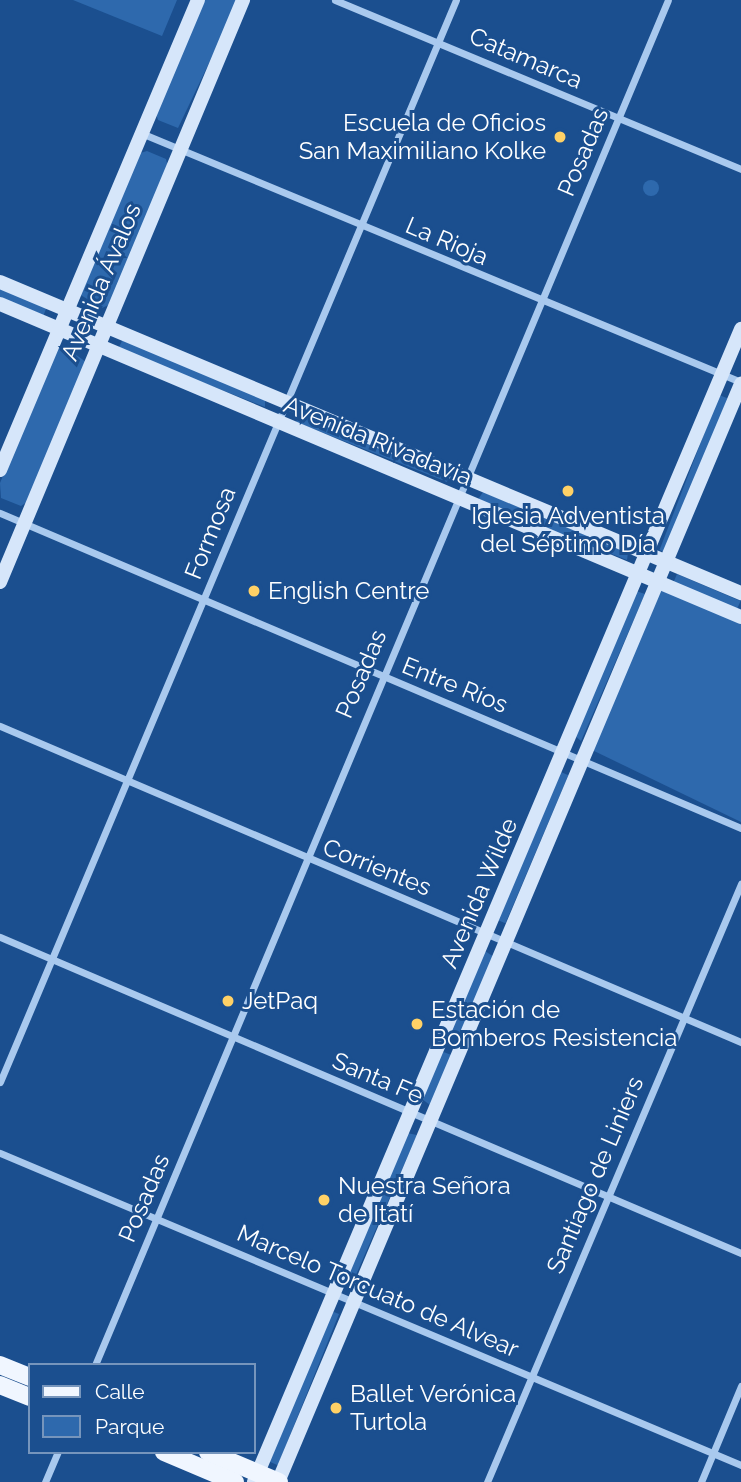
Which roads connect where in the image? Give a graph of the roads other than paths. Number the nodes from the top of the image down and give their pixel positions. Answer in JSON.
{"nodes":[{"id":1,"x":198,"y":0,"type":"edge"},
{"id":2,"x":243,"y":0,"type":"edge"},
{"id":3,"x":335,"y":0,"type":"edge"},
{"id":4,"x":456,"y":0,"type":"edge"},
{"id":5,"x":668,"y":0,"type":"edge"},
{"id":6,"x":438,"y":42,"type":"junction"},
{"id":7,"x":619,"y":118,"type":"junction"},
{"id":8,"x":140,"y":132,"type":"junction"},
{"id":9,"x":181,"y":149,"type":"junction"},
{"id":10,"x":741,"y":169,"type":"edge"},
{"id":11,"x":360,"y":225,"type":"junction"},
{"id":12,"x":0,"y":282,"type":"edge"},
{"id":13,"x":542,"y":301,"type":"junction"},
{"id":14,"x":0,"y":304,"type":"edge"},
{"id":15,"x":67,"y":309,"type":"junction"},
{"id":16,"x":107,"y":326,"type":"junction"},
{"id":17,"x":58,"y":328,"type":"junction"},
{"id":18,"x":741,"y":330,"type":"edge"},
{"id":19,"x":98,"y":347,"type":"junction"},
{"id":20,"x":722,"y":374,"type":"junction"},
{"id":21,"x":741,"y":383,"type":"edge"},
{"id":22,"x":286,"y":398,"type":"junction"},
{"id":23,"x":275,"y":424,"type":"junction"},
{"id":24,"x":0,"y":470,"type":"edge"},
{"id":25,"x":469,"y":479,"type":"junction"},
{"id":26,"x":460,"y":498,"type":"junction"},
{"id":27,"x":0,"y":513,"type":"edge"},
{"id":28,"x":24,"y":524,"type":"junction"},
{"id":29,"x":645,"y":555,"type":"junction"},
{"id":30,"x":663,"y":562,"type":"junction"},
{"id":31,"x":638,"y":572,"type":"junction"},
{"id":32,"x":656,"y":580,"type":"junction"},
{"id":33,"x":0,"y":582,"type":"edge"},
{"id":34,"x":741,"y":593,"type":"edge"},
{"id":35,"x":202,"y":601,"type":"junction"},
{"id":36,"x":741,"y":617,"type":"edge"},
{"id":37,"x":380,"y":675,"type":"junction"},
{"id":38,"x":0,"y":726,"type":"edge"},
{"id":39,"x":565,"y":750,"type":"junction"},
{"id":40,"x":582,"y":757,"type":"junction"},
{"id":41,"x":128,"y":780,"type":"junction"},
{"id":42,"x":741,"y":828,"type":"edge"},
{"id":43,"x":307,"y":859,"type":"junction"},
{"id":44,"x":741,"y":884,"type":"edge"},
{"id":45,"x":485,"y":932,"type":"junction"},
{"id":46,"x":0,"y":937,"type":"edge"},
{"id":47,"x":506,"y":942,"type":"junction"},
{"id":48,"x":50,"y":959,"type":"junction"},
{"id":49,"x":684,"y":1018,"type":"junction"},
{"id":50,"x":231,"y":1036,"type":"junction"},
{"id":51,"x":741,"y":1042,"type":"edge"},
{"id":52,"x":0,"y":1082,"type":"edge"},
{"id":53,"x":412,"y":1115,"type":"junction"},
{"id":54,"x":431,"y":1121,"type":"junction"},
{"id":55,"x":0,"y":1153,"type":"edge"},
{"id":56,"x":607,"y":1197,"type":"junction"},
{"id":57,"x":157,"y":1219,"type":"junction"},
{"id":58,"x":741,"y":1253,"type":"edge"},
{"id":59,"x":337,"y":1293,"type":"junction"},
{"id":60,"x":354,"y":1301,"type":"junction"},
{"id":61,"x":96,"y":1363,"type":"edge"},
{"id":62,"x":0,"y":1365,"type":"edge"},
{"id":63,"x":28,"y":1376,"type":"edge"},
{"id":64,"x":531,"y":1376,"type":"junction"},
{"id":65,"x":0,"y":1385,"type":"edge"},
{"id":66,"x":741,"y":1387,"type":"edge"},
{"id":67,"x":28,"y":1396,"type":"edge"},
{"id":68,"x":57,"y":1454,"type":"edge"},
{"id":69,"x":169,"y":1454,"type":"edge"},
{"id":70,"x":212,"y":1454,"type":"edge"},
{"id":71,"x":713,"y":1454,"type":"junction"},
{"id":72,"x":741,"y":1465,"type":"edge"},
{"id":73,"x":256,"y":1478,"type":"edge"},
{"id":74,"x":45,"y":1482,"type":"edge"},
{"id":75,"x":234,"y":1482,"type":"edge"},
{"id":76,"x":278,"y":1482,"type":"edge"},
{"id":77,"x":487,"y":1482,"type":"edge"},
{"id":78,"x":701,"y":1482,"type":"edge"}],
"edges":[{"from":1,"to":8,"type":"main road","name":"Avenida Ávalos"},
{"from":2,"to":9,"type":"main road","name":"Avenida Ávalos"},
{"from":3,"to":6,"type":"street","name":"Catamarca"},
{"from":4,"to":6,"type":"street","name":"Formosa"},
{"from":5,"to":7,"type":"street","name":"Posadas"},
{"from":6,"to":7,"type":"street","name":"Catamarca"},
{"from":6,"to":11,"type":"street","name":"Formosa"},
{"from":7,"to":10,"type":"street","name":"Catamarca"},
{"from":7,"to":13,"type":"street","name":"Posadas"},
{"from":8,"to":9,"type":"street","name":"La Rioja"},
{"from":8,"to":15,"type":"main road","name":"Avenida Ávalos"},
{"from":9,"to":11,"type":"street","name":"La Rioja"},
{"from":9,"to":16,"type":"main road","name":"Avenida Ávalos"},
{"from":11,"to":13,"type":"street","name":"La Rioja"},
{"from":11,"to":22,"type":"street","name":"Formosa"},
{"from":12,"to":15,"type":"main road","name":"Avenida Rivadavia"},
{"from":13,"to":20,"type":"street","name":"La Rioja"},
{"from":13,"to":25,"type":"street","name":"Posadas"},
{"from":14,"to":17,"type":"main road","name":"Avenida Rivadavia"},
{"from":15,"to":16,"type":"main road","name":"Avenida Rivadavia"},
{"from":15,"to":17,"type":"main road","name":"Avenida Ávalos"},
{"from":16,"to":19,"type":"main road","name":"Avenida Ávalos"},
{"from":16,"to":22,"type":"main road","name":"Avenida Rivadavia"},
{"from":17,"to":19,"type":"main road","name":"Avenida Rivadavia"},
{"from":17,"to":24,"type":"main road","name":"Avenida Ávalos"},
{"from":18,"to":20,"type":"main road","name":"Avenida Wilde"},
{"from":19,"to":23,"type":"main road","name":"Avenida Rivadavia"},
{"from":19,"to":28,"type":"main road","name":"Avenida Ávalos"},
{"from":20,"to":21,"type":"street","name":"La Rioja"},
{"from":20,"to":29,"type":"main road","name":"Avenida Wilde"},
{"from":21,"to":30,"type":"main road","name":"Avenida Wilde"},
{"from":22,"to":23,"type":"street","name":"Formosa"},
{"from":22,"to":25,"type":"main road","name":"Avenida Rivadavia"},
{"from":23,"to":26,"type":"main road","name":"Avenida Rivadavia"},
{"from":23,"to":35,"type":"street","name":"Formosa"},
{"from":25,"to":26,"type":"street","name":"Posadas"},
{"from":25,"to":29,"type":"main road","name":"Avenida Rivadavia"},
{"from":26,"to":31,"type":"main road","name":"Avenida Rivadavia"},
{"from":26,"to":37,"type":"street","name":"Posadas"},
{"from":27,"to":28,"type":"street","name":"Entre Ríos"},
{"from":28,"to":33,"type":"main road","name":"Avenida Ávalos"},
{"from":28,"to":35,"type":"street","name":"Entre Ríos"},
{"from":29,"to":30,"type":"main road","name":"Avenida Rivadavia"},
{"from":29,"to":31,"type":"main road","name":"Avenida Wilde"},
{"from":30,"to":32,"type":"main road","name":"Avenida Wilde"},
{"from":30,"to":34,"type":"main road","name":"Avenida Rivadavia"},
{"from":31,"to":32,"type":"main road","name":"Avenida Rivadavia"},
{"from":31,"to":39,"type":"main road","name":"Avenida Wilde"},
{"from":32,"to":36,"type":"main road","name":"Avenida Rivadavia"},
{"from":32,"to":40,"type":"main road","name":"Avenida Wilde"},
{"from":35,"to":37,"type":"street","name":"Entre Ríos"},
{"from":35,"to":41,"type":"street","name":"Formosa"},
{"from":37,"to":39,"type":"street","name":"Entre Ríos"},
{"from":37,"to":43,"type":"street","name":"Posadas"},
{"from":38,"to":41,"type":"street","name":"Corrientes"},
{"from":39,"to":40,"type":"street","name":"Entre Ríos"},
{"from":39,"to":45,"type":"main road","name":"Avenida Wilde"},
{"from":40,"to":42,"type":"street","name":"Entre Ríos"},
{"from":40,"to":47,"type":"main road","name":"Avenida Wilde"},
{"from":41,"to":43,"type":"street","name":"Corrientes"},
{"from":41,"to":48,"type":"street","name":"Formosa"},
{"from":43,"to":45,"type":"street","name":"Corrientes"},
{"from":43,"to":50,"type":"street","name":"Posadas"},
{"from":44,"to":49,"type":"street","name":"Santiago de Liniers"},
{"from":45,"to":47,"type":"street","name":"Corrientes"},
{"from":45,"to":53,"type":"main road","name":"Avenida Wilde"},
{"from":46,"to":48,"type":"street","name":"Santa Fe"},
{"from":47,"to":49,"type":"street","name":"Corrientes"},
{"from":47,"to":54,"type":"main road","name":"Avenida Wilde"},
{"from":48,"to":50,"type":"street","name":"Santa Fe"},
{"from":48,"to":52,"type":"street","name":"Formosa"},
{"from":49,"to":51,"type":"street","name":"Corrientes"},
{"from":49,"to":56,"type":"street","name":"Santiago de Liniers"},
{"from":50,"to":53,"type":"street","name":"Santa Fe"},
{"from":50,"to":57,"type":"street","name":"Posadas"},
{"from":53,"to":54,"type":"street","name":"Santa Fe"},
{"from":53,"to":59,"type":"main road","name":"Avenida Wilde"},
{"from":54,"to":56,"type":"street","name":"Santa Fe"},
{"from":54,"to":60,"type":"main road","name":"Avenida Wilde"},
{"from":55,"to":57,"type":"street","name":"Marcelo Torcuato de Alvear"},
{"from":56,"to":58,"type":"street","name":"Santa Fe"},
{"from":56,"to":64,"type":"street","name":"Santiago de Liniers"},
{"from":57,"to":59,"type":"street","name":"Marcelo Torcuato de Alvear"},
{"from":57,"to":61,"type":"street","name":"Posadas"},
{"from":59,"to":60,"type":"street","name":"Marcelo Torcuato de Alvear"},
{"from":59,"to":73,"type":"main road","name":"Avenida Wilde"},
{"from":60,"to":64,"type":"street","name":"Marcelo Torcuato de Alvear"},
{"from":60,"to":76,"type":"main road","name":"Avenida Wilde"},
{"from":62,"to":63,"type":"main road"},
{"from":64,"to":71,"type":"street","name":"Marcelo Torcuato de Alvear"},
{"from":64,"to":77,"type":"street","name":"Santiago de Liniers"},
{"from":65,"to":67,"type":"main road"},
{"from":66,"to":71,"type":"street"},
{"from":68,"to":74,"type":"street"},
{"from":69,"to":75,"type":"main road"},
{"from":70,"to":73,"type":"main road"},
{"from":71,"to":72,"type":"street","name":"Marcelo Torcuato de Alvear"},
{"from":71,"to":78,"type":"street"},
{"from":73,"to":76,"type":"main road"}]}
